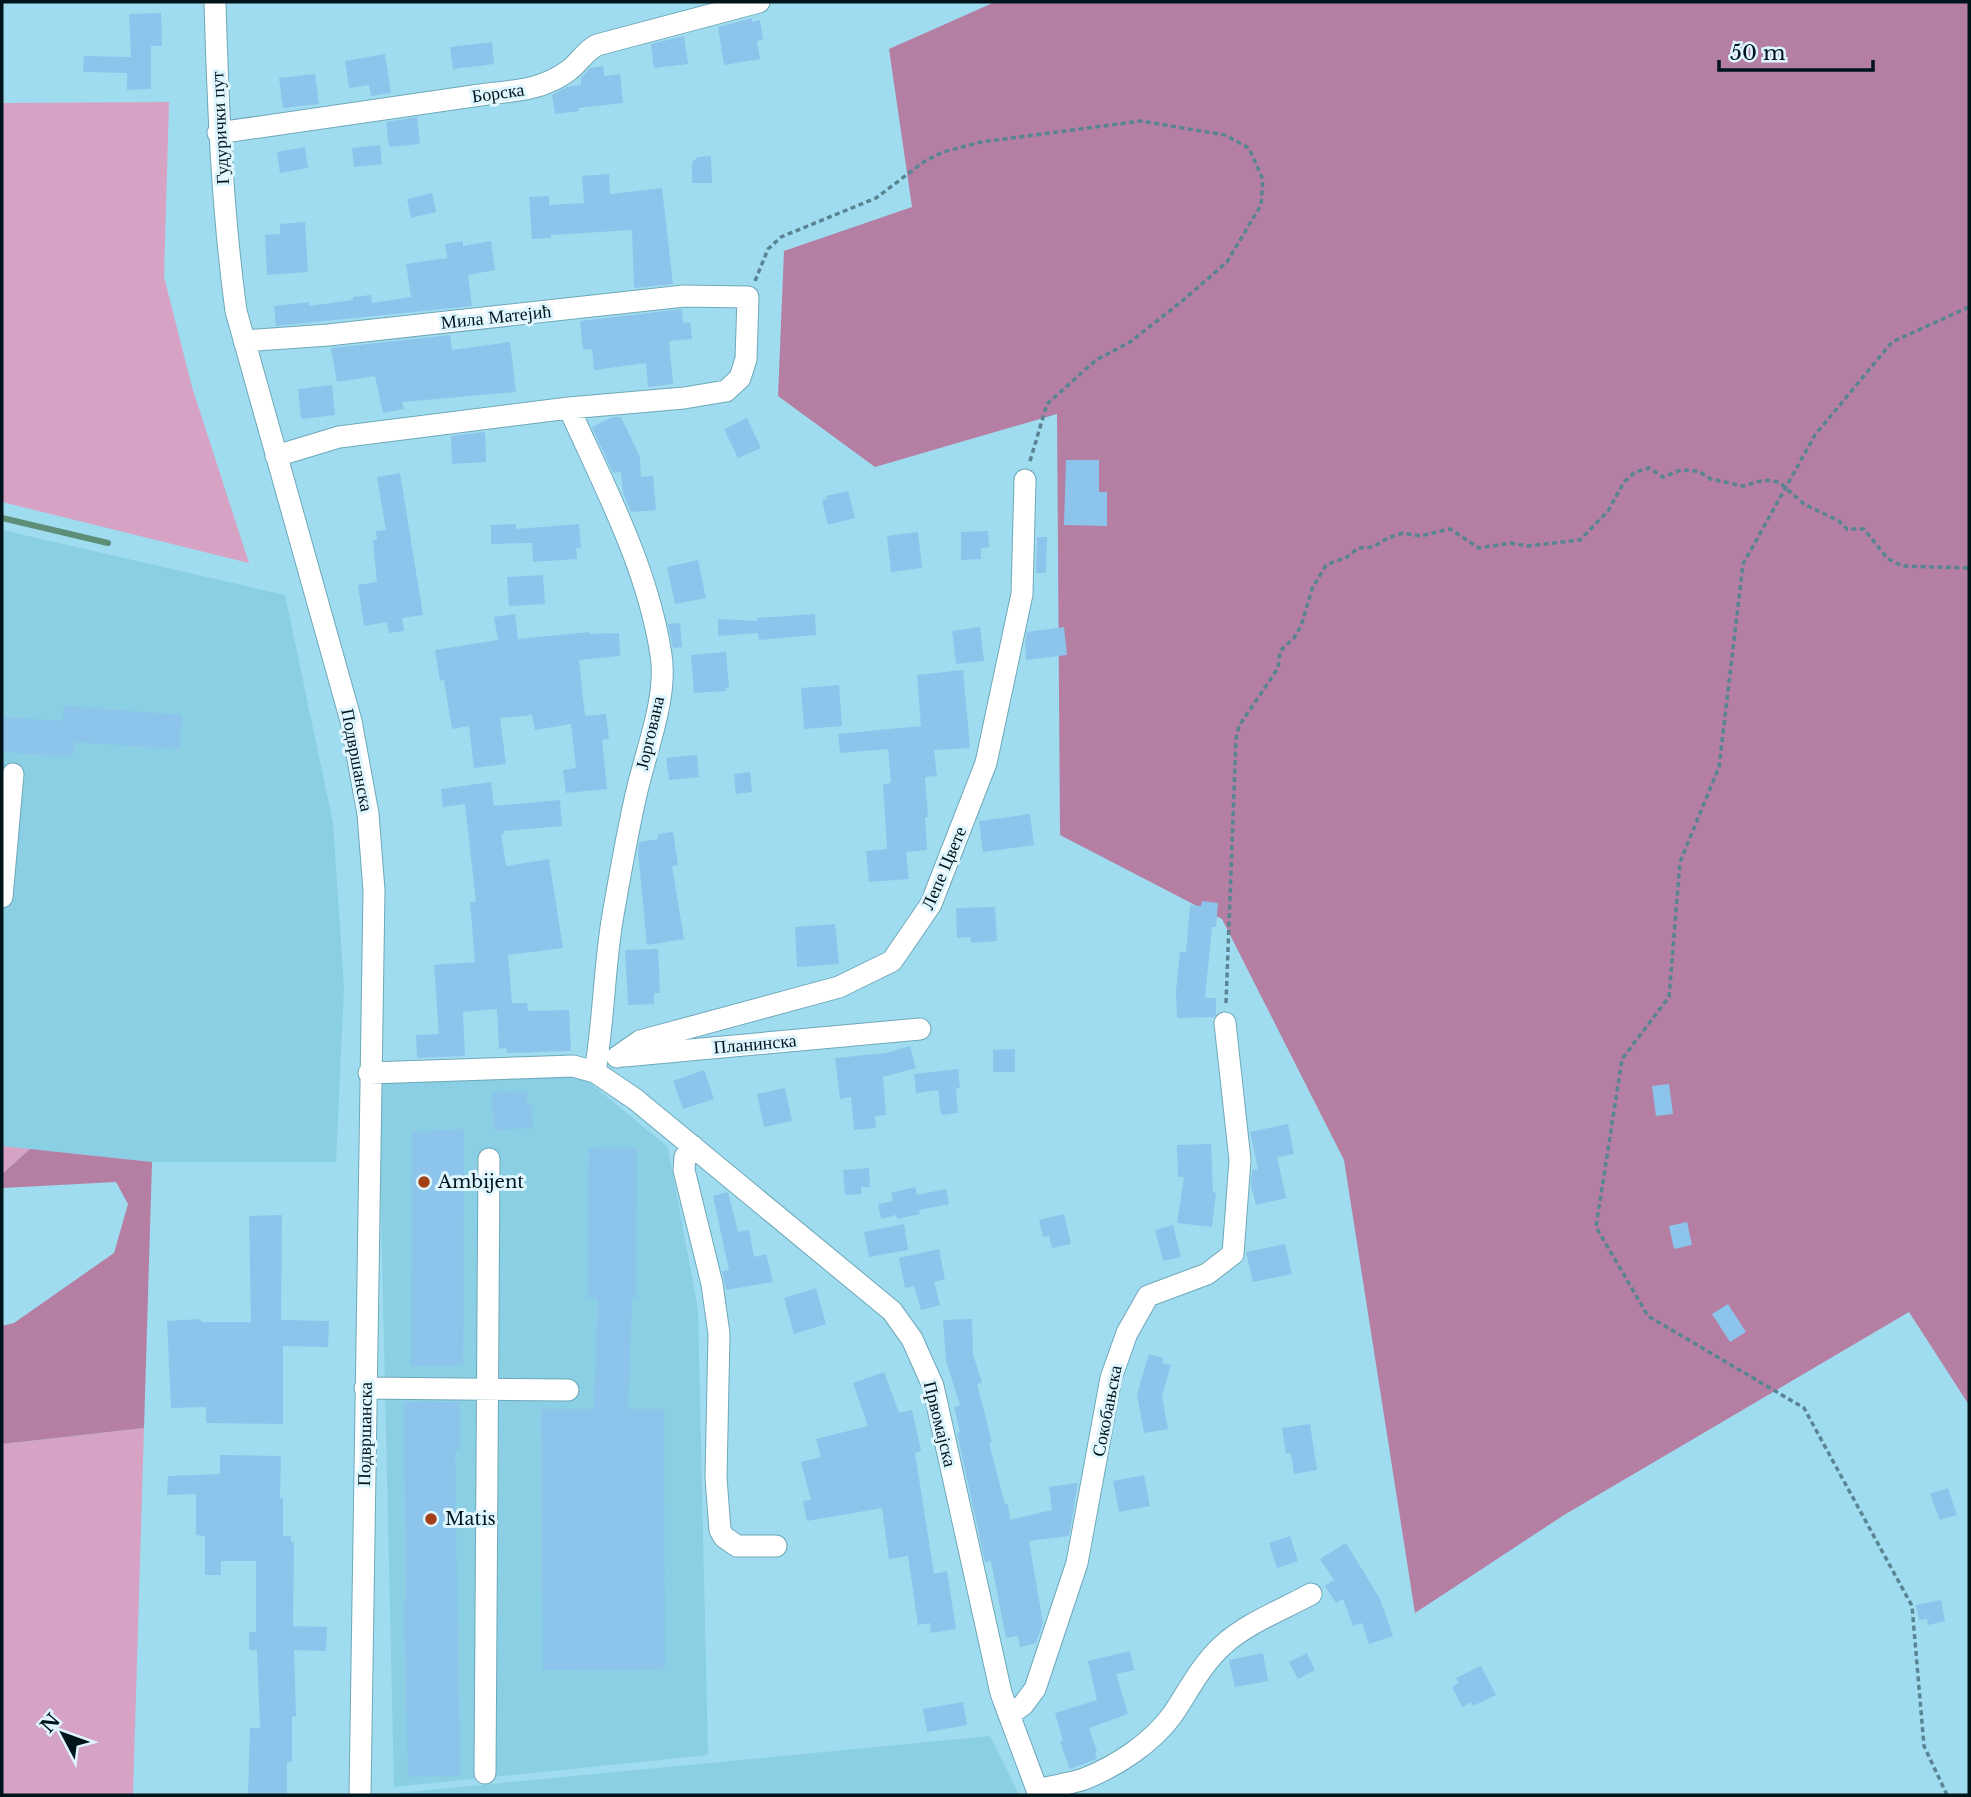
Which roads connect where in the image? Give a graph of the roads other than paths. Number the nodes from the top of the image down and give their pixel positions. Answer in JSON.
{"nodes":[{"id":1,"x":215,"y":2,"type":"edge"},
{"id":2,"x":759,"y":2,"type":"edge"},
{"id":3,"x":218,"y":133,"type":"junction"},
{"id":4,"x":228,"y":255,"type":"joint"},
{"id":5,"x":244,"y":341,"type":"junction"},
{"id":6,"x":569,"y":408,"type":"junction"},
{"id":7,"x":276,"y":456,"type":"junction"},
{"id":8,"x":1025,"y":480,"type":"road end"},
{"id":9,"x":13,"y":774,"type":"dead end"},
{"id":10,"x":2,"y":897,"type":"edge"},
{"id":11,"x":1225,"y":1023,"type":"road end"},
{"id":12,"x":920,"y":1029,"type":"dead end"},
{"id":13,"x":617,"y":1057,"type":"junction"},
{"id":14,"x":595,"y":1072,"type":"junction"},
{"id":15,"x":369,"y":1073,"type":"junction"},
{"id":16,"x":693,"y":1146,"type":"junction"},
{"id":17,"x":489,"y":1158,"type":"dead end"},
{"id":18,"x":365,"y":1388,"type":"junction"},
{"id":19,"x":488,"y":1389,"type":"junction"},
{"id":20,"x":568,"y":1390,"type":"dead end"},
{"id":21,"x":776,"y":1546,"type":"dead end"},
{"id":22,"x":1311,"y":1594,"type":"dead end"},
{"id":23,"x":1009,"y":1715,"type":"junction"},
{"id":24,"x":485,"y":1773,"type":"dead end"},
{"id":25,"x":1038,"y":1793,"type":"edge"},
{"id":26,"x":360,"y":1795,"type":"edge"}],
"edges":[{"from":1,"to":3,"type":"street","name":"Гудурички пут"},
{"from":2,"to":3,"type":"street","name":"Борска"},
{"from":3,"to":4,"type":"street","name":"Гудурички пут"},
{"from":4,"to":5,"type":"street","name":"Подвршанска"},
{"from":5,"to":6,"type":"street","name":"Мила Матејић"},
{"from":5,"to":7,"type":"street","name":"Подвршанска"},
{"from":6,"to":7,"type":"street"},
{"from":6,"to":14,"type":"street","name":"Јоргована"},
{"from":7,"to":15,"type":"street","name":"Подвршанска"},
{"from":8,"to":13,"type":"street","name":"Лепе Цвете"},
{"from":9,"to":10,"type":"street"},
{"from":11,"to":23,"type":"street","name":"Сокобањска"},
{"from":12,"to":13,"type":"street","name":"Планинска"},
{"from":13,"to":14,"type":"street","name":"Планинска"},
{"from":14,"to":15,"type":"street"},
{"from":14,"to":16,"type":"street","name":"Првомајска"},
{"from":15,"to":18,"type":"street","name":"Подвршанска"},
{"from":16,"to":21,"type":"street"},
{"from":16,"to":23,"type":"street","name":"Првомајска"},
{"from":17,"to":19,"type":"street"},
{"from":18,"to":19,"type":"street"},
{"from":18,"to":26,"type":"street","name":"Подвршанска"},
{"from":19,"to":20,"type":"street"},
{"from":19,"to":24,"type":"street"},
{"from":22,"to":25,"type":"street","name":"Првомајска"},
{"from":23,"to":25,"type":"street","name":"Првомајска"}]}
